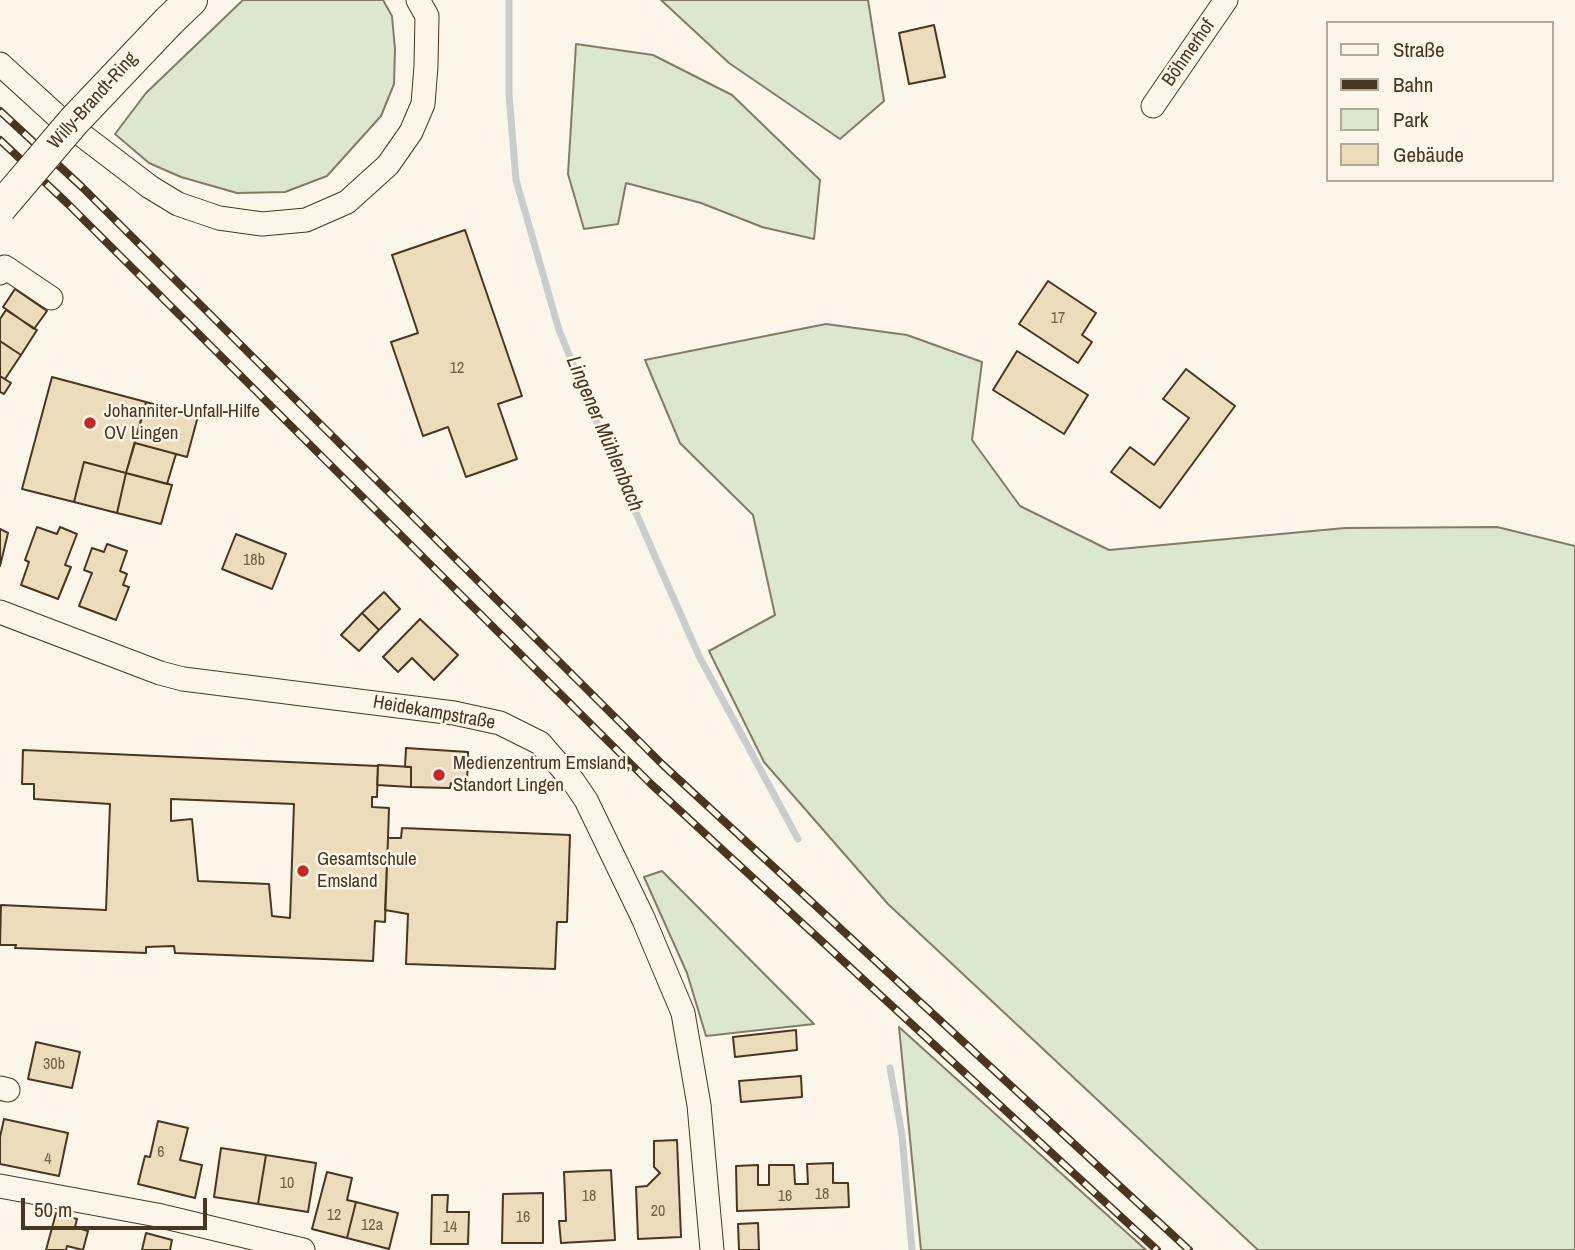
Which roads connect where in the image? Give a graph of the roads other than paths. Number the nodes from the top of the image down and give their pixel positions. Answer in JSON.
{"nodes":[{"id":1,"x":408,"y":0,"type":"edge"},
{"id":2,"x":1226,"y":0,"type":"edge"},
{"id":3,"x":425,"y":5,"type":"edge"},
{"id":4,"x":180,"y":11,"type":"edge"},
{"id":5,"x":0,"y":64,"type":"edge"},
{"id":6,"x":1153,"y":106,"type":"dead end"},
{"id":7,"x":0,"y":208,"type":"edge"},
{"id":8,"x":0,"y":273,"type":"edge"},
{"id":9,"x":51,"y":298,"type":"dead end"},
{"id":10,"x":0,"y":612,"type":"edge"},
{"id":11,"x":0,"y":1186,"type":"edge"},
{"id":12,"x":303,"y":1250,"type":"edge"},
{"id":13,"x":712,"y":1250,"type":"edge"}],
"edges":[{"from":1,"to":3,"type":"street"},
{"from":2,"to":6,"type":"street","name":"Böhmerhof"},
{"from":3,"to":5,"type":"street"},
{"from":4,"to":7,"type":"main road","name":"Willy-Brandt-Ring","bridge":true},
{"from":8,"to":9,"type":"street"},
{"from":10,"to":13,"type":"street","name":"Heidekampstraße"},
{"from":11,"to":12,"type":"street"}]}
